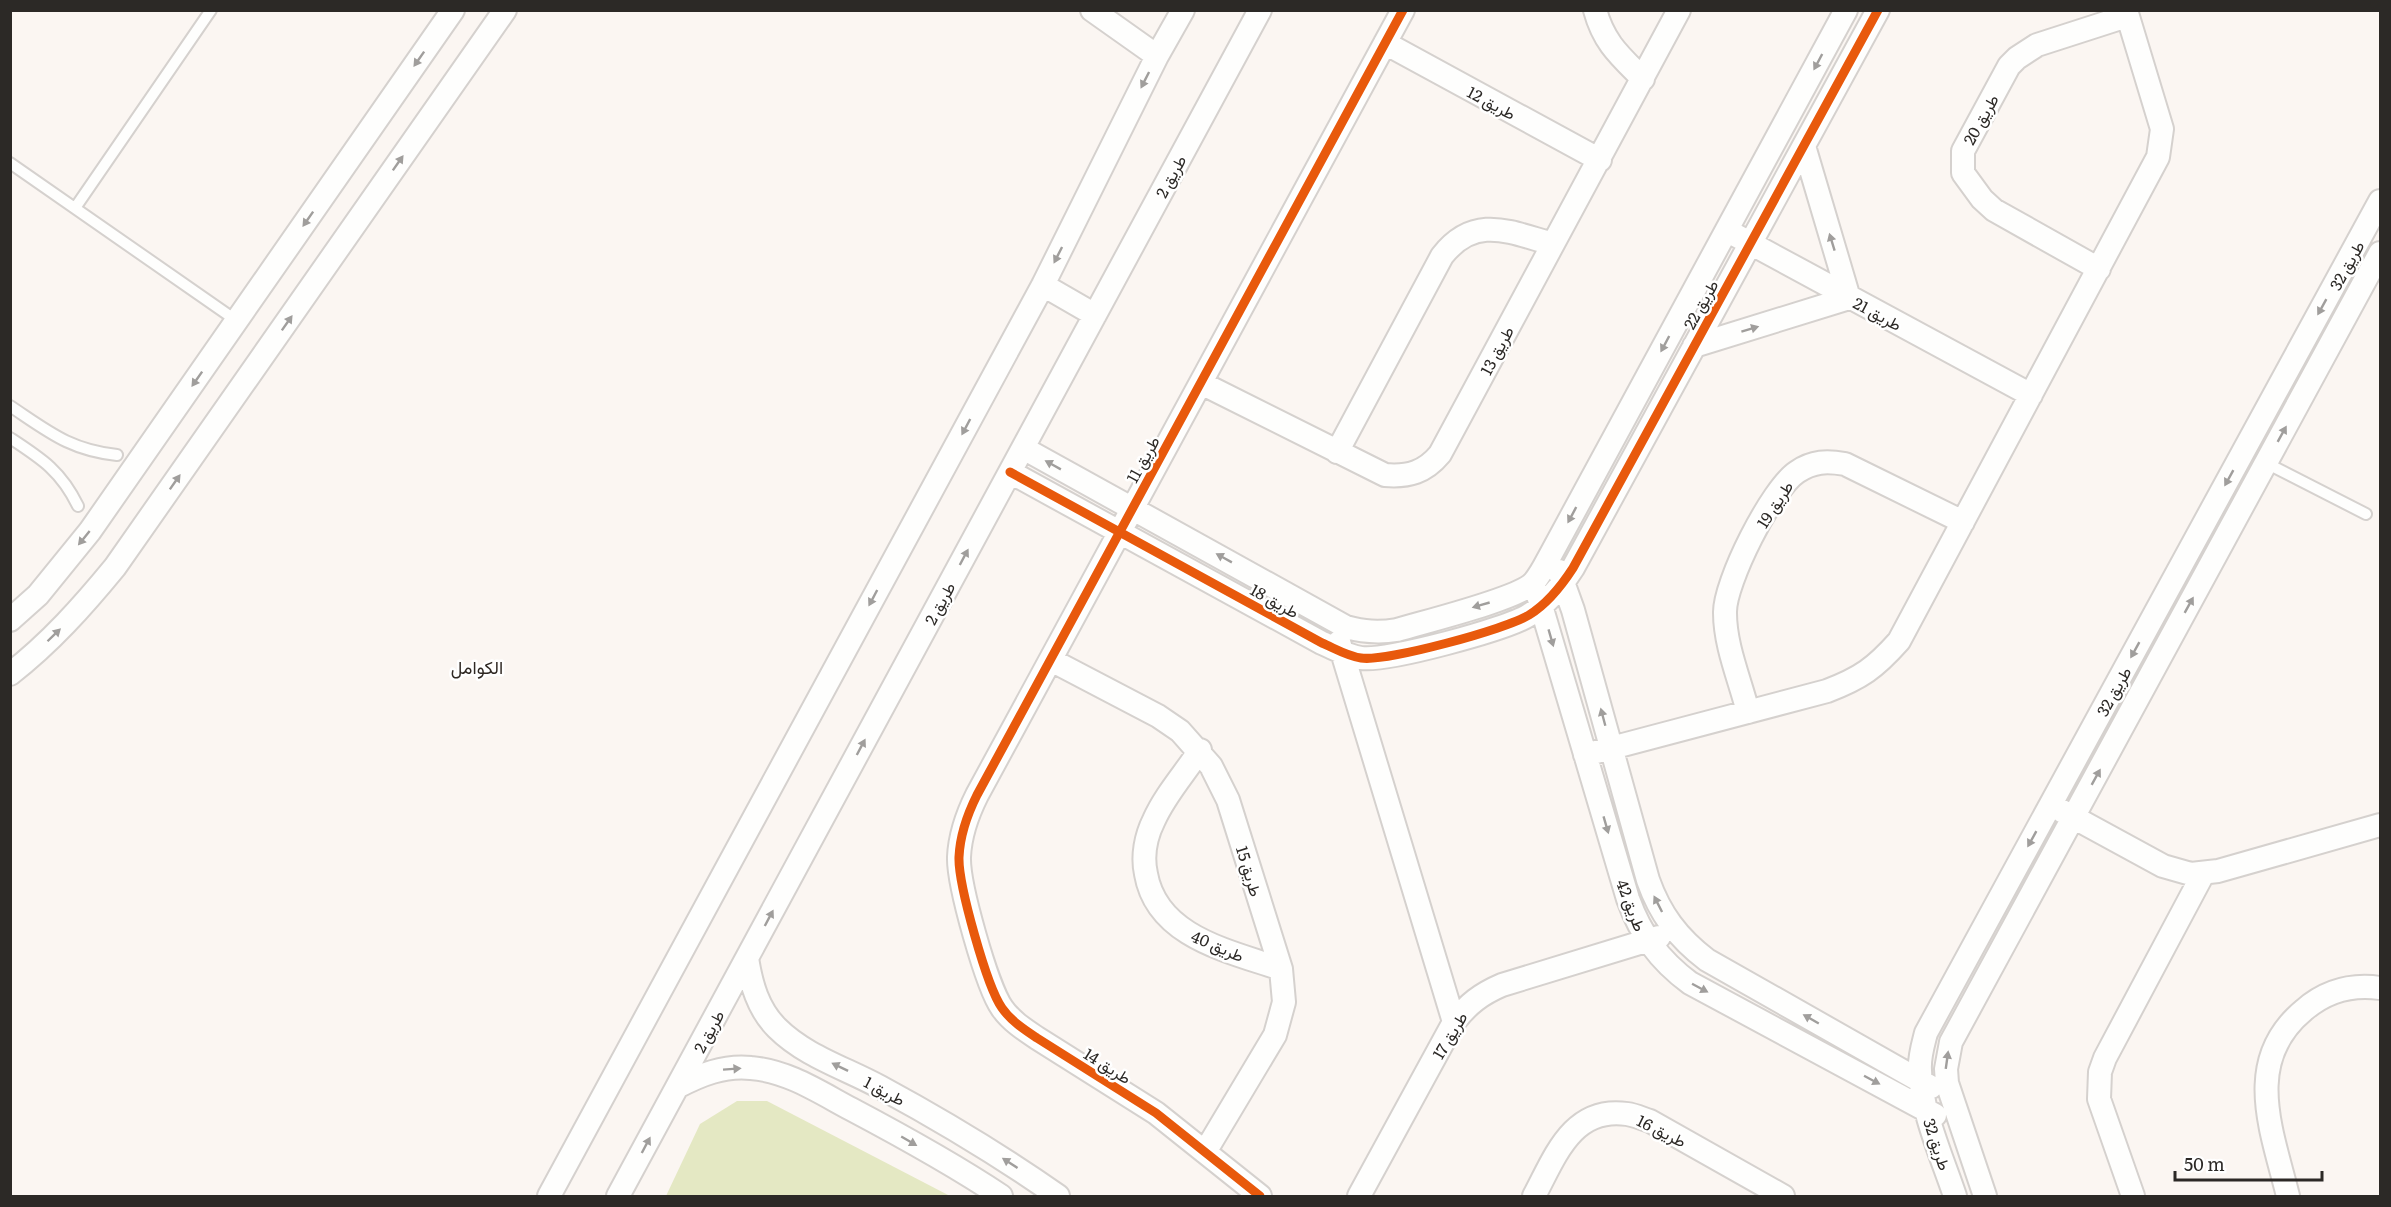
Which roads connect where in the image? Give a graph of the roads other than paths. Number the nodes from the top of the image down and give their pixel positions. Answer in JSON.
{"nodes":[{"id":1,"x":211,"y":10,"type":"edge"},
{"id":2,"x":453,"y":10,"type":"edge"},
{"id":3,"x":505,"y":10,"type":"edge"},
{"id":4,"x":1092,"y":10,"type":"edge"},
{"id":5,"x":1183,"y":10,"type":"edge"},
{"id":6,"x":1260,"y":10,"type":"edge"},
{"id":7,"x":1403,"y":10,"type":"edge"},
{"id":8,"x":1595,"y":10,"type":"edge"},
{"id":9,"x":1679,"y":10,"type":"edge"},
{"id":10,"x":1846,"y":10,"type":"edge"},
{"id":11,"x":1878,"y":10,"type":"edge"},
{"id":12,"x":2127,"y":13,"type":"edge"},
{"id":13,"x":1385,"y":44,"type":"junction"},
{"id":14,"x":1157,"y":56,"type":"junction"},
{"id":15,"x":1643,"y":79,"type":"junction"},
{"id":16,"x":1804,"y":146,"type":"junction"},
{"id":17,"x":1600,"y":160,"type":"junction"},
{"id":18,"x":10,"y":163,"type":"edge"},
{"id":19,"x":2380,"y":201,"type":"edge"},
{"id":20,"x":75,"y":208,"type":"junction"},
{"id":21,"x":1727,"y":230,"type":"junction"},
{"id":22,"x":1553,"y":244,"type":"junction"},
{"id":23,"x":1750,"y":244,"type":"junction"},
{"id":24,"x":2380,"y":253,"type":"edge"},
{"id":25,"x":2099,"y":269,"type":"junction"},
{"id":26,"x":1042,"y":285,"type":"junction"},
{"id":27,"x":1849,"y":298,"type":"junction"},
{"id":28,"x":1095,"y":315,"type":"junction"},
{"id":29,"x":237,"y":321,"type":"junction"},
{"id":30,"x":1694,"y":346,"type":"junction"},
{"id":31,"x":1201,"y":383,"type":"junction"},
{"id":32,"x":2031,"y":395,"type":"junction"},
{"id":33,"x":10,"y":406,"type":"edge"},
{"id":34,"x":10,"y":438,"type":"edge"},
{"id":35,"x":1023,"y":448,"type":"junction"},
{"id":36,"x":1337,"y":452,"type":"junction"},
{"id":37,"x":117,"y":455,"type":"dead end"},
{"id":38,"x":2266,"y":463,"type":"junction"},
{"id":39,"x":1010,"y":472,"type":"junction"},
{"id":40,"x":78,"y":506,"type":"dead end"},
{"id":41,"x":1133,"y":508,"type":"junction"},
{"id":42,"x":2366,"y":514,"type":"dead end"},
{"id":43,"x":1963,"y":522,"type":"junction"},
{"id":44,"x":1120,"y":532,"type":"junction"},
{"id":45,"x":1551,"y":554,"type":"junction"},
{"id":46,"x":1534,"y":582,"type":"junction"},
{"id":47,"x":1564,"y":582,"type":"junction"},
{"id":48,"x":1541,"y":606,"type":"junction"},
{"id":49,"x":1331,"y":617,"type":"junction"},
{"id":50,"x":10,"y":620,"type":"edge"},
{"id":51,"x":1342,"y":652,"type":"junction"},
{"id":52,"x":1051,"y":660,"type":"junction"},
{"id":53,"x":10,"y":674,"type":"edge"},
{"id":54,"x":1748,"y":712,"type":"junction"},
{"id":55,"x":1611,"y":748,"type":"junction"},
{"id":56,"x":1200,"y":750,"type":"junction"},
{"id":57,"x":1585,"y":755,"type":"junction"},
{"id":58,"x":2050,"y":805,"type":"junction"},
{"id":59,"x":2074,"y":818,"type":"junction"},
{"id":60,"x":2380,"y":825,"type":"edge"},
{"id":61,"x":2203,"y":874,"type":"junction"},
{"id":62,"x":1675,"y":932,"type":"junction"},
{"id":63,"x":976,"y":934,"type":"joint"},
{"id":64,"x":1647,"y":941,"type":"junction"},
{"id":65,"x":747,"y":958,"type":"junction"},
{"id":66,"x":1281,"y":969,"type":"junction"},
{"id":67,"x":2380,"y":988,"type":"edge"},
{"id":68,"x":1454,"y":1022,"type":"junction"},
{"id":69,"x":1920,"y":1081,"type":"junction"},
{"id":70,"x":677,"y":1087,"type":"junction"},
{"id":71,"x":1953,"y":1100,"type":"junction"},
{"id":72,"x":1927,"y":1110,"type":"junction"},
{"id":73,"x":1963,"y":1130,"type":"junction"},
{"id":74,"x":1205,"y":1152,"type":"junction"},
{"id":75,"x":549,"y":1197,"type":"edge"},
{"id":76,"x":618,"y":1197,"type":"edge"},
{"id":77,"x":1001,"y":1197,"type":"edge"},
{"id":78,"x":1058,"y":1197,"type":"edge"},
{"id":79,"x":1260,"y":1197,"type":"edge"},
{"id":80,"x":1359,"y":1197,"type":"edge"},
{"id":81,"x":1534,"y":1197,"type":"edge"},
{"id":82,"x":1783,"y":1197,"type":"edge"},
{"id":83,"x":1955,"y":1197,"type":"edge"},
{"id":84,"x":1985,"y":1197,"type":"edge"},
{"id":85,"x":2133,"y":1197,"type":"edge"},
{"id":86,"x":2288,"y":1197,"type":"edge"}],
"edges":[{"from":1,"to":20,"type":"lane"},
{"from":2,"to":29,"type":"street","one_way":true},
{"from":53,"to":3,"type":"street","one_way":true},
{"from":4,"to":14,"type":"street"},
{"from":5,"to":14,"type":"street"},
{"from":6,"to":28,"type":"street","name":"طريق 2"},
{"from":7,"to":13,"type":"street","name":"طريق 11"},
{"from":8,"to":15,"type":"street"},
{"from":9,"to":15,"type":"street","name":"طريق 13"},
{"from":10,"to":21,"type":"street","name":"طريق 22","one_way":true},
{"from":11,"to":16,"type":"street","name":"طريق 22"},
{"from":12,"to":25,"type":"street"},
{"from":12,"to":25,"type":"street","name":"طريق 20"},
{"from":13,"to":17,"type":"street","name":"طريق 12"},
{"from":13,"to":31,"type":"street","name":"طريق 11"},
{"from":14,"to":26,"type":"street","one_way":true},
{"from":15,"to":17,"type":"street","name":"طريق 13"},
{"from":16,"to":23,"type":"street","name":"طريق 22"},
{"from":27,"to":16,"type":"street","one_way":true},
{"from":17,"to":22,"type":"street","name":"طريق 13"},
{"from":18,"to":20,"type":"lane"},
{"from":19,"to":58,"type":"street","name":"طريق 32","one_way":true},
{"from":20,"to":29,"type":"lane"},
{"from":21,"to":23,"type":"street","name":"طريق 21"},
{"from":21,"to":45,"type":"street","name":"طريق 22","one_way":true},
{"from":22,"to":36,"type":"street"},
{"from":22,"to":36,"type":"street","name":"طريق 13"},
{"from":23,"to":27,"type":"street","name":"طريق 21"},
{"from":23,"to":30,"type":"street","name":"طريق 22"},
{"from":38,"to":24,"type":"street","name":"طريق 32","one_way":true},
{"from":25,"to":32,"type":"street"},
{"from":26,"to":28,"type":"street"},
{"from":26,"to":75,"type":"street","one_way":true},
{"from":30,"to":27,"type":"street","one_way":true},
{"from":27,"to":32,"type":"street","name":"طريق 21"},
{"from":28,"to":35,"type":"street","name":"طريق 2"},
{"from":29,"to":50,"type":"street","one_way":true},
{"from":30,"to":47,"type":"street","name":"طريق 22"},
{"from":31,"to":36,"type":"street","name":"طريق 13"},
{"from":31,"to":41,"type":"street","name":"طريق 11"},
{"from":32,"to":43,"type":"street"},
{"from":33,"to":37,"type":"lane"},
{"from":34,"to":40,"type":"lane"},
{"from":35,"to":39,"type":"street","name":"طريق 2"},
{"from":41,"to":35,"type":"street","name":"طريق 18","one_way":true},
{"from":38,"to":42,"type":"lane"},
{"from":59,"to":38,"type":"street","name":"طريق 32","one_way":true},
{"from":39,"to":44,"type":"street","name":"طريق 18"},
{"from":65,"to":39,"type":"street","name":"طريق 2","one_way":true},
{"from":41,"to":44,"type":"street","name":"طريق 11"},
{"from":49,"to":41,"type":"street","name":"طريق 18","one_way":true},
{"from":43,"to":54,"type":"street"},
{"from":43,"to":54,"type":"street","name":"طريق 19"},
{"from":44,"to":51,"type":"street","name":"طريق 18"},
{"from":44,"to":52,"type":"street","name":"طريق 11"},
{"from":45,"to":46,"type":"street","name":"طريق 22"},
{"from":45,"to":47,"type":"street","name":"طريق 42"},
{"from":46,"to":48,"type":"street","name":"طريق 42"},
{"from":46,"to":49,"type":"street","name":"طريق 18","one_way":true},
{"from":47,"to":48,"type":"street","name":"طريق 22"},
{"from":55,"to":47,"type":"street","name":"طريق 42","one_way":true},
{"from":48,"to":51,"type":"street","name":"طريق 18"},
{"from":48,"to":57,"type":"street","name":"طريق 42","one_way":true},
{"from":49,"to":51,"type":"street"},
{"from":51,"to":68,"type":"street"},
{"from":52,"to":56,"type":"street","name":"طريق 15"},
{"from":52,"to":63,"type":"street","name":"طريق 11"},
{"from":54,"to":55,"type":"street"},
{"from":55,"to":57,"type":"street"},
{"from":62,"to":55,"type":"street","name":"طريق 42","one_way":true},
{"from":56,"to":66,"type":"street","name":"طريق 15"},
{"from":56,"to":66,"type":"street","name":"طريق 40"},
{"from":57,"to":64,"type":"street","name":"طريق 42","one_way":true},
{"from":58,"to":59,"type":"street"},
{"from":58,"to":69,"type":"street","name":"طريق 32","one_way":true},
{"from":59,"to":61,"type":"street"},
{"from":71,"to":59,"type":"street","name":"طريق 32","one_way":true},
{"from":60,"to":61,"type":"street"},
{"from":61,"to":85,"type":"street"},
{"from":62,"to":64,"type":"street","name":"طريق 17"},
{"from":69,"to":62,"type":"street","name":"طريق 42","one_way":true},
{"from":63,"to":74,"type":"street","name":"طريق 14"},
{"from":64,"to":68,"type":"street","name":"طريق 17"},
{"from":64,"to":72,"type":"street","name":"طريق 42","one_way":true},
{"from":65,"to":70,"type":"street","name":"طريق 2"},
{"from":78,"to":65,"type":"street","name":"طريق 1","one_way":true},
{"from":66,"to":74,"type":"street","name":"طريق 15"},
{"from":67,"to":86,"type":"street"},
{"from":68,"to":80,"type":"street","name":"طريق 17"},
{"from":69,"to":71,"type":"street","name":"طريق 42"},
{"from":69,"to":72,"type":"street","name":"طريق 32"},
{"from":76,"to":70,"type":"street","name":"طريق 2","one_way":true},
{"from":70,"to":77,"type":"street","name":"طريق 1","one_way":true},
{"from":71,"to":73,"type":"street","name":"طريق 32"},
{"from":72,"to":73,"type":"street","name":"طريق 42"},
{"from":72,"to":83,"type":"street","name":"طريق 32"},
{"from":73,"to":84,"type":"street","name":"طريق 32"},
{"from":74,"to":79,"type":"street","name":"طريق 14"},
{"from":81,"to":82,"type":"street","name":"طريق 16"}]}
